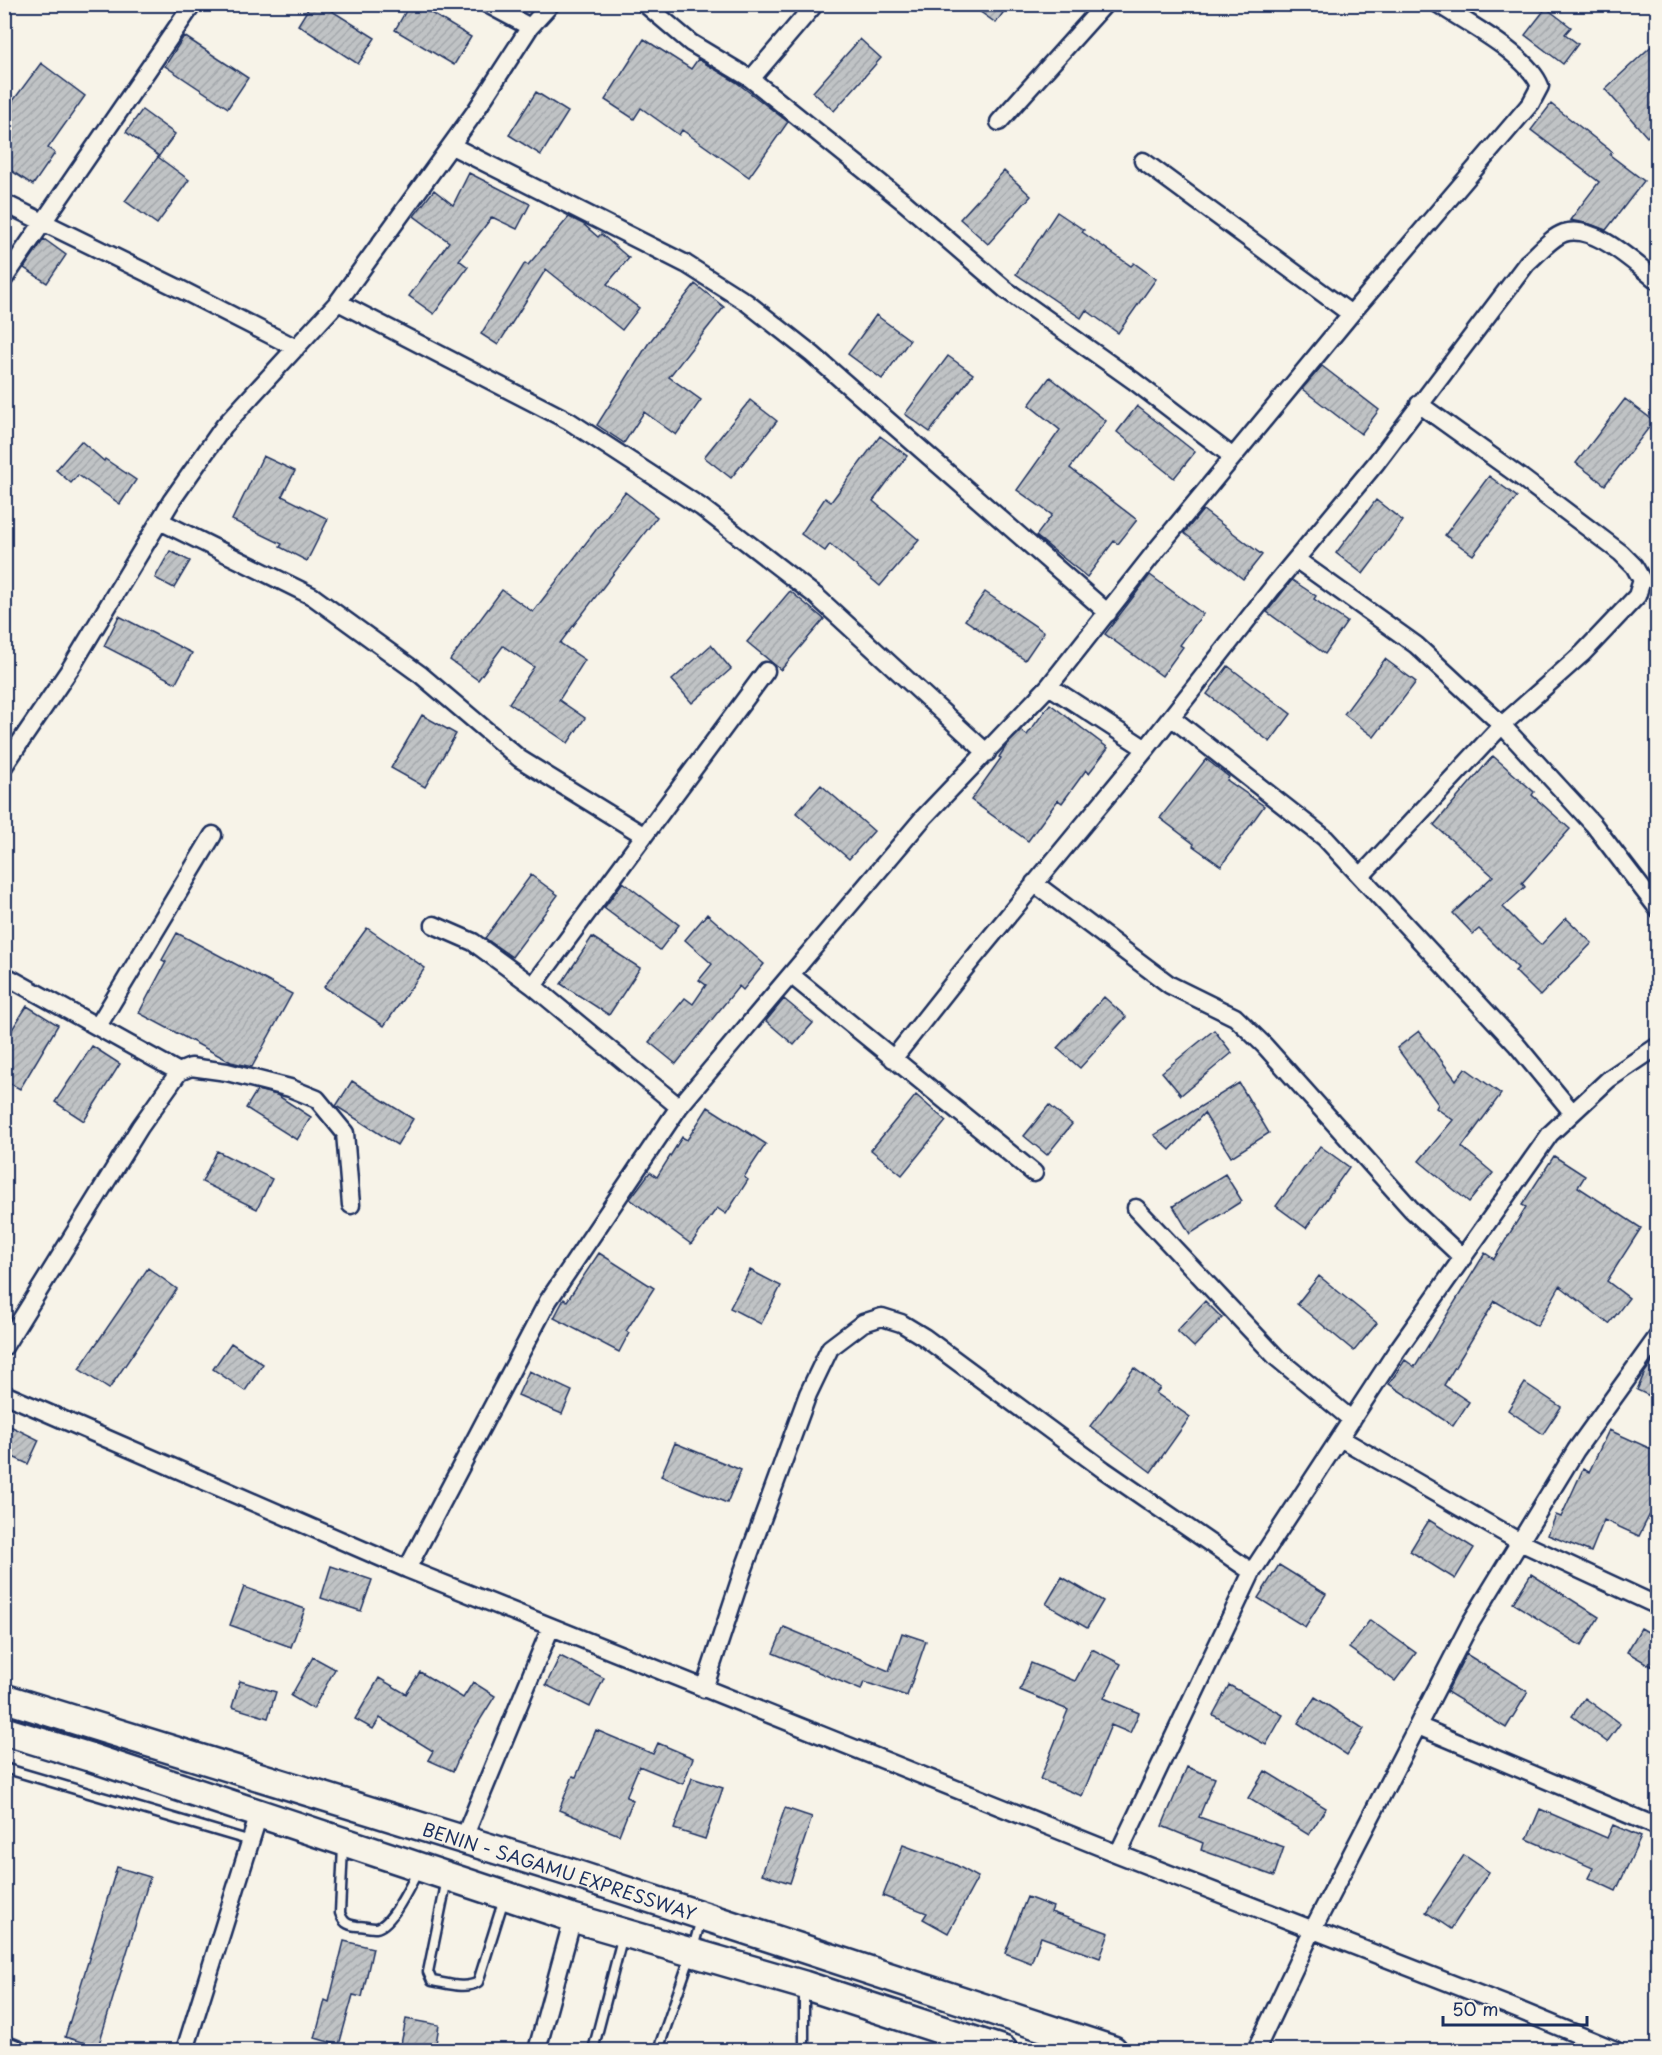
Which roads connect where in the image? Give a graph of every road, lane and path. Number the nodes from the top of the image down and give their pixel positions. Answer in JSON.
{"nodes":[{"id":1,"x":194,"y":4,"type":"edge"},
{"id":2,"x":488,"y":4,"type":"edge"},
{"id":3,"x":551,"y":4,"type":"edge"},
{"id":4,"x":645,"y":4,"type":"edge"},
{"id":5,"x":815,"y":4,"type":"edge"},
{"id":6,"x":1105,"y":4,"type":"edge"},
{"id":7,"x":1438,"y":4,"type":"edge"},
{"id":8,"x":530,"y":27,"type":"junction"},
{"id":9,"x":751,"y":79,"type":"junction"},
{"id":10,"x":999,"y":122,"type":"dead end"},
{"id":11,"x":452,"y":146,"type":"junction"},
{"id":12,"x":1143,"y":161,"type":"dead end"},
{"id":13,"x":4,"y":203,"type":"edge"},
{"id":14,"x":43,"y":223,"type":"junction"},
{"id":15,"x":4,"y":279,"type":"edge"},
{"id":16,"x":1658,"y":281,"type":"edge"},
{"id":17,"x":338,"y":302,"type":"junction"},
{"id":18,"x":1351,"y":314,"type":"junction"},
{"id":19,"x":296,"y":348,"type":"junction"},
{"id":20,"x":1419,"y":404,"type":"junction"},
{"id":21,"x":1233,"y":457,"type":"junction"},
{"id":22,"x":160,"y":521,"type":"junction"},
{"id":23,"x":1298,"y":560,"type":"junction"},
{"id":24,"x":1107,"y":613,"type":"junction"},
{"id":25,"x":766,"y":671,"type":"dead end"},
{"id":26,"x":1049,"y":686,"type":"junction"},
{"id":27,"x":1171,"y":717,"type":"junction"},
{"id":28,"x":1502,"y":725,"type":"junction"},
{"id":29,"x":1146,"y":748,"type":"junction"},
{"id":30,"x":987,"y":753,"type":"junction"},
{"id":31,"x":6,"y":761,"type":"edge"},
{"id":32,"x":213,"y":835,"type":"dead end"},
{"id":33,"x":644,"y":835,"type":"junction"},
{"id":34,"x":1361,"y":876,"type":"junction"},
{"id":35,"x":1034,"y":883,"type":"junction"},
{"id":36,"x":1658,"y":909,"type":"edge"},
{"id":37,"x":435,"y":925,"type":"dead end"},
{"id":38,"x":4,"y":975,"type":"edge"},
{"id":39,"x":791,"y":975,"type":"junction"},
{"id":40,"x":533,"y":986,"type":"junction"},
{"id":41,"x":98,"y":1026,"type":"junction"},
{"id":42,"x":1658,"y":1046,"type":"edge"},
{"id":43,"x":893,"y":1059,"type":"junction"},
{"id":44,"x":179,"y":1072,"type":"junction"},
{"id":45,"x":680,"y":1107,"type":"junction"},
{"id":46,"x":1572,"y":1112,"type":"junction"},
{"id":47,"x":1034,"y":1173,"type":"dead end"},
{"id":48,"x":351,"y":1204,"type":"dead end"},
{"id":49,"x":1136,"y":1208,"type":"dead end"},
{"id":50,"x":1463,"y":1258,"type":"junction"},
{"id":51,"x":1658,"y":1336,"type":"edge"},
{"id":52,"x":4,"y":1347,"type":"edge"},
{"id":53,"x":4,"y":1394,"type":"edge"},
{"id":54,"x":1352,"y":1420,"type":"junction"},
{"id":55,"x":1340,"y":1438,"type":"junction"},
{"id":56,"x":1520,"y":1542,"type":"junction"},
{"id":57,"x":407,"y":1569,"type":"junction"},
{"id":58,"x":1252,"y":1572,"type":"junction"},
{"id":59,"x":1658,"y":1605,"type":"edge"},
{"id":60,"x":551,"y":1627,"type":"junction"},
{"id":61,"x":704,"y":1689,"type":"junction"},
{"id":62,"x":4,"y":1698,"type":"edge"},
{"id":63,"x":1418,"y":1726,"type":"junction"},
{"id":64,"x":4,"y":1731,"type":"edge"},
{"id":65,"x":4,"y":1768,"type":"edge"},
{"id":66,"x":259,"y":1814,"type":"junction"},
{"id":67,"x":1658,"y":1827,"type":"edge"},
{"id":68,"x":463,"y":1840,"type":"junction"},
{"id":69,"x":251,"y":1841,"type":"junction"},
{"id":70,"x":343,"y":1842,"type":"junction"},
{"id":71,"x":1118,"y":1854,"type":"junction"},
{"id":72,"x":420,"y":1868,"type":"junction"},
{"id":73,"x":447,"y":1877,"type":"junction"},
{"id":74,"x":505,"y":1896,"type":"junction"},
{"id":75,"x":702,"y":1916,"type":"junction"},
{"id":76,"x":573,"y":1918,"type":"junction"},
{"id":77,"x":1312,"y":1931,"type":"junction"},
{"id":78,"x":624,"y":1933,"type":"junction"},
{"id":79,"x":692,"y":1952,"type":"junction"},
{"id":80,"x":804,"y":1985,"type":"junction"},
{"id":81,"x":945,"y":2043,"type":"edge"},
{"id":82,"x":4,"y":2044,"type":"edge"},
{"id":83,"x":976,"y":2046,"type":"edge"},
{"id":84,"x":19,"y":2050,"type":"edge"},
{"id":85,"x":185,"y":2050,"type":"edge"},
{"id":86,"x":537,"y":2050,"type":"edge"},
{"id":87,"x":593,"y":2050,"type":"edge"},
{"id":88,"x":658,"y":2050,"type":"edge"},
{"id":89,"x":804,"y":2050,"type":"edge"},
{"id":90,"x":1002,"y":2050,"type":"edge"},
{"id":91,"x":1113,"y":2050,"type":"edge"},
{"id":92,"x":1256,"y":2050,"type":"edge"},
{"id":93,"x":1615,"y":2050,"type":"edge"}],
"edges":[{"from":1,"to":14,"type":"street"},
{"from":2,"to":8,"type":"street"},
{"from":3,"to":8,"type":"street"},
{"from":4,"to":9,"type":"street"},
{"from":5,"to":9,"type":"street"},
{"from":6,"to":10,"type":"street"},
{"from":7,"to":18,"type":"street"},
{"from":8,"to":11,"type":"street"},
{"from":9,"to":21,"type":"street"},
{"from":11,"to":17,"type":"street"},
{"from":11,"to":24,"type":"street"},
{"from":12,"to":18,"type":"street"},
{"from":13,"to":14,"type":"street"},
{"from":14,"to":15,"type":"street"},
{"from":14,"to":19,"type":"street"},
{"from":16,"to":20,"type":"street"},
{"from":17,"to":19,"type":"street"},
{"from":17,"to":30,"type":"street"},
{"from":18,"to":21,"type":"street"},
{"from":19,"to":22,"type":"street"},
{"from":20,"to":23,"type":"street"},
{"from":20,"to":28,"type":"street"},
{"from":21,"to":24,"type":"street"},
{"from":22,"to":31,"type":"street"},
{"from":22,"to":33,"type":"street"},
{"from":23,"to":27,"type":"street"},
{"from":23,"to":28,"type":"street"},
{"from":24,"to":26,"type":"street"},
{"from":25,"to":33,"type":"street"},
{"from":26,"to":29,"type":"street"},
{"from":26,"to":30,"type":"street"},
{"from":27,"to":29,"type":"street"},
{"from":27,"to":34,"type":"street"},
{"from":28,"to":34,"type":"street"},
{"from":28,"to":36,"type":"street"},
{"from":29,"to":35,"type":"street"},
{"from":30,"to":39,"type":"street"},
{"from":32,"to":41,"type":"street"},
{"from":33,"to":40,"type":"street"},
{"from":34,"to":46,"type":"street"},
{"from":35,"to":43,"type":"street"},
{"from":35,"to":50,"type":"street"},
{"from":37,"to":40,"type":"street"},
{"from":38,"to":41,"type":"street"},
{"from":39,"to":43,"type":"street"},
{"from":39,"to":45,"type":"street"},
{"from":40,"to":45,"type":"street"},
{"from":41,"to":44,"type":"street"},
{"from":42,"to":46,"type":"street"},
{"from":43,"to":47,"type":"street"},
{"from":44,"to":48,"type":"street"},
{"from":44,"to":52,"type":"street"},
{"from":45,"to":57,"type":"street"},
{"from":46,"to":50,"type":"street"},
{"from":49,"to":54,"type":"street"},
{"from":50,"to":54,"type":"street"},
{"from":51,"to":56,"type":"street"},
{"from":53,"to":57,"type":"street"},
{"from":54,"to":55,"type":"street"},
{"from":55,"to":56,"type":"street"},
{"from":55,"to":58,"type":"street"},
{"from":56,"to":59,"type":"street"},
{"from":56,"to":63,"type":"street"},
{"from":57,"to":60,"type":"street"},
{"from":58,"to":61,"type":"street"},
{"from":58,"to":71,"type":"street"},
{"from":60,"to":61,"type":"street"},
{"from":60,"to":68,"type":"street"},
{"from":61,"to":71,"type":"street"},
{"from":62,"to":68,"type":"highway","name":"BENIN - SAGAMU EXPRESSWAY"},
{"from":63,"to":67,"type":"street"},
{"from":63,"to":77,"type":"street"},
{"from":64,"to":66,"type":"highway"},
{"from":65,"to":69,"type":"lane"},
{"from":66,"to":69,"type":"street"},
{"from":66,"to":70,"type":"highway"},
{"from":68,"to":75,"type":"highway","name":"BENIN - SAGAMU EXPRESSWAY"},
{"from":69,"to":85,"type":"street"},
{"from":70,"to":72,"type":"highway"},
{"from":70,"to":72,"type":"lane"},
{"from":71,"to":77,"type":"street"},
{"from":72,"to":73,"type":"highway"},
{"from":73,"to":74,"type":"highway"},
{"from":73,"to":74,"type":"lane"},
{"from":74,"to":76,"type":"highway"},
{"from":75,"to":79,"type":"lane"},
{"from":75,"to":91,"type":"highway","name":"BENIN - SAGAMU EXPRESSWAY"},
{"from":76,"to":78,"type":"highway"},
{"from":76,"to":86,"type":"street"},
{"from":77,"to":92,"type":"street"},
{"from":77,"to":93,"type":"street"},
{"from":78,"to":79,"type":"highway"},
{"from":78,"to":87,"type":"lane"},
{"from":79,"to":80,"type":"highway"},
{"from":79,"to":88,"type":"lane"},
{"from":80,"to":81,"type":"highway"},
{"from":80,"to":89,"type":"lane"},
{"from":81,"to":83,"type":"highway"},
{"from":82,"to":84,"type":"street"},
{"from":83,"to":90,"type":"highway"}]}
